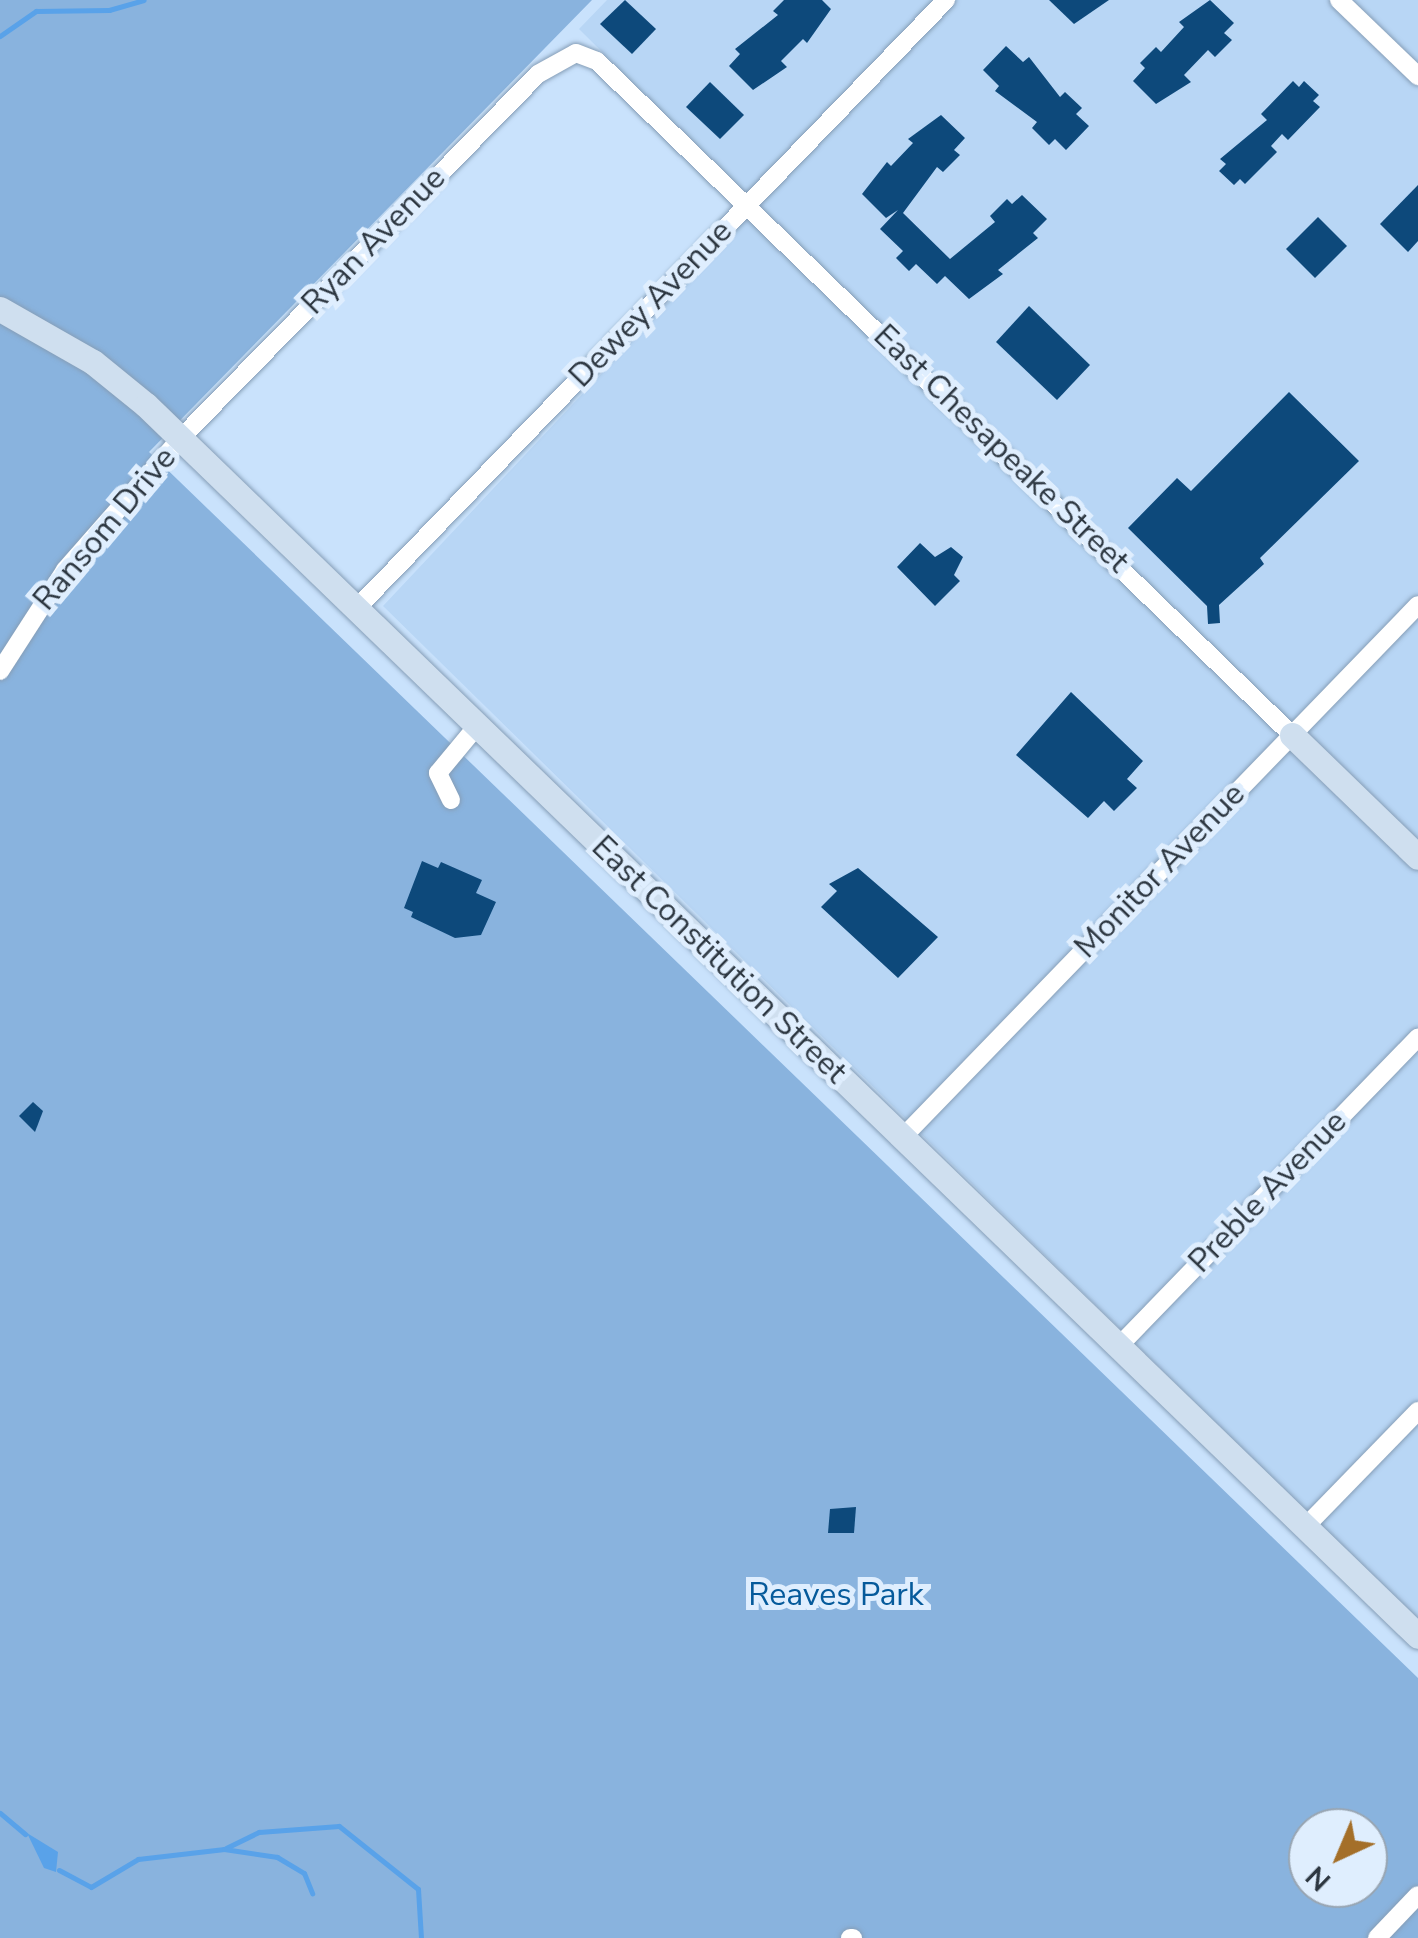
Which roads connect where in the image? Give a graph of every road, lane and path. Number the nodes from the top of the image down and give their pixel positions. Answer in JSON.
{"nodes":[{"id":1,"x":946,"y":0,"type":"edge"},
{"id":2,"x":1340,"y":0,"type":"edge"},
{"id":3,"x":576,"y":53,"type":"joint"},
{"id":4,"x":1418,"y":76,"type":"edge"},
{"id":5,"x":747,"y":205,"type":"junction"},
{"id":6,"x":0,"y":308,"type":"edge"},
{"id":7,"x":180,"y":440,"type":"junction"},
{"id":8,"x":1418,"y":606,"type":"edge"},
{"id":9,"x":356,"y":609,"type":"junction"},
{"id":10,"x":0,"y":671,"type":"edge"},
{"id":11,"x":477,"y":726,"type":"junction"},
{"id":12,"x":1292,"y":735,"type":"junction"},
{"id":13,"x":450,"y":800,"type":"dead end"},
{"id":14,"x":1418,"y":856,"type":"edge"},
{"id":15,"x":1418,"y":1036,"type":"edge"},
{"id":16,"x":903,"y":1138,"type":"junction"},
{"id":17,"x":1118,"y":1347,"type":"junction"},
{"id":18,"x":1418,"y":1411,"type":"edge"},
{"id":19,"x":1305,"y":1527,"type":"junction"},
{"id":20,"x":1418,"y":1636,"type":"edge"},
{"id":21,"x":1418,"y":1895,"type":"edge"},
{"id":22,"x":1377,"y":1938,"type":"edge"}],
"edges":[{"from":1,"to":5,"type":"street","name":"Dewey Avenue"},
{"from":2,"to":4,"type":"street"},
{"from":3,"to":5,"type":"street","name":"East Chesapeake Street"},
{"from":3,"to":7,"type":"street","name":"Ryan Avenue"},
{"from":5,"to":9,"type":"street","name":"Dewey Avenue"},
{"from":5,"to":12,"type":"street","name":"East Chesapeake Street"},
{"from":6,"to":7,"type":"main road","name":"East Constitution Street"},
{"from":7,"to":9,"type":"main road","name":"East Constitution Street"},
{"from":7,"to":10,"type":"street","name":"Ransom Drive"},
{"from":8,"to":12,"type":"street","name":"Monitor Avenue"},
{"from":9,"to":11,"type":"main road","name":"East Constitution Street"},
{"from":11,"to":13,"type":"street"},
{"from":11,"to":16,"type":"main road","name":"East Constitution Street"},
{"from":12,"to":14,"type":"main road","name":"East Chesapeake Street"},
{"from":12,"to":16,"type":"street","name":"Monitor Avenue"},
{"from":15,"to":17,"type":"street","name":"Preble Avenue"},
{"from":16,"to":17,"type":"main road","name":"East Constitution Street"},
{"from":17,"to":19,"type":"main road","name":"East Constitution Street"},
{"from":18,"to":19,"type":"street"},
{"from":19,"to":20,"type":"main road","name":"East Constitution Street"},
{"from":21,"to":22,"type":"street"}]}
